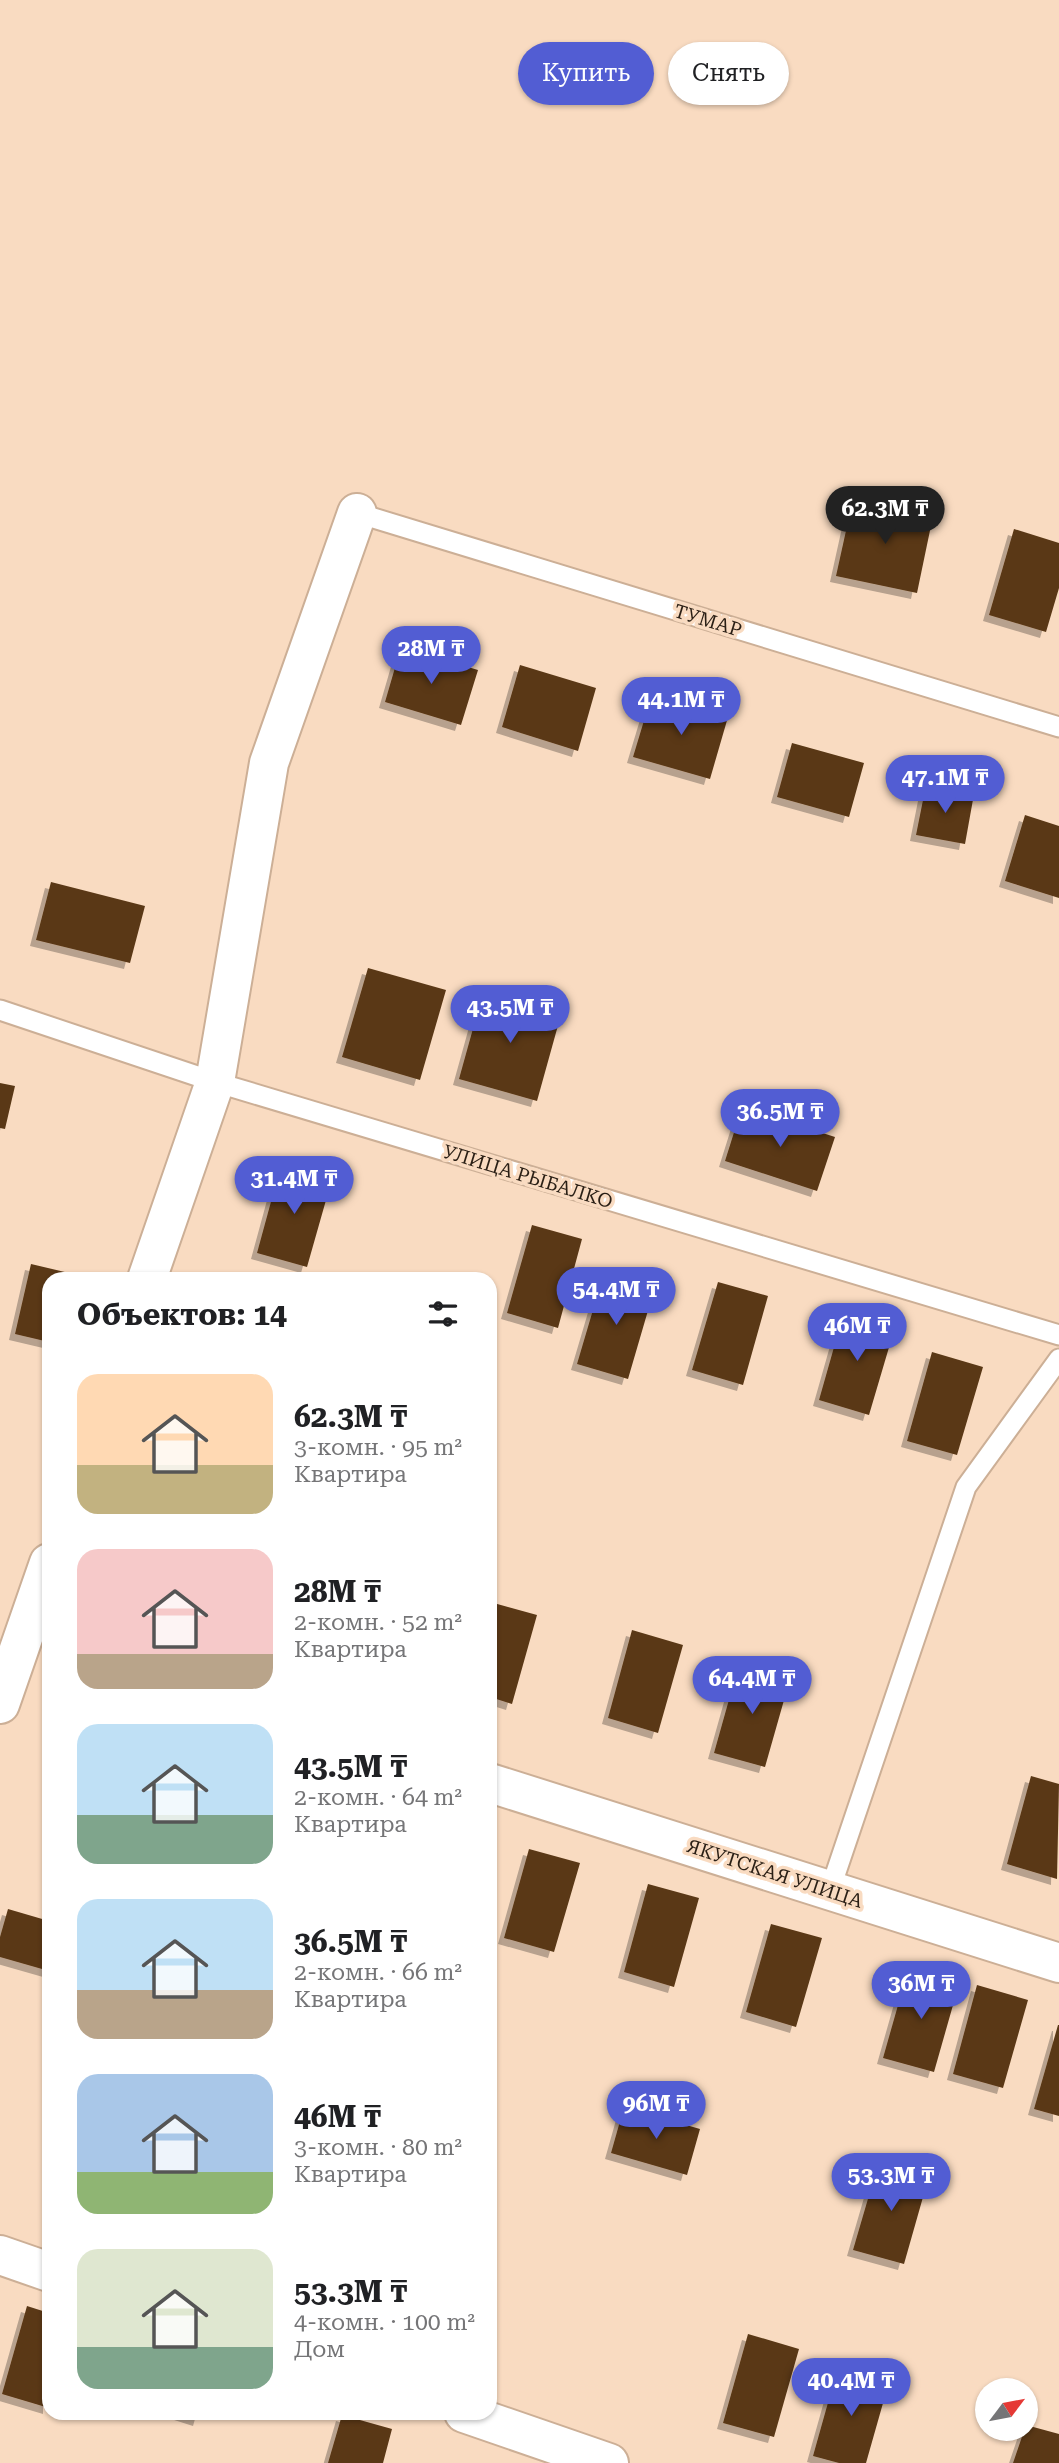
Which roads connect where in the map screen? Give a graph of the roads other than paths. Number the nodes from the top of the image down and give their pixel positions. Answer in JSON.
{"nodes":[{"id":1,"x":357,"y":513,"type":"joint"},
{"id":2,"x":1059,"y":727,"type":"edge"},
{"id":3,"x":0,"y":1010,"type":"edge"},
{"id":4,"x":215,"y":1082,"type":"junction"},
{"id":5,"x":149,"y":1272,"type":"edge"},
{"id":6,"x":1059,"y":1335,"type":"edge"},
{"id":7,"x":1059,"y":1359,"type":"edge"},
{"id":8,"x":42,"y":1583,"type":"edge"},
{"id":9,"x":24,"y":1636,"type":"edge"},
{"id":10,"x":0,"y":1704,"type":"edge"},
{"id":11,"x":497,"y":1785,"type":"edge"},
{"id":12,"x":830,"y":1890,"type":"junction"},
{"id":13,"x":1059,"y":1964,"type":"edge"},
{"id":14,"x":0,"y":2255,"type":"edge"},
{"id":15,"x":42,"y":2270,"type":"edge"},
{"id":16,"x":484,"y":2420,"type":"edge"},
{"id":17,"x":609,"y":2463,"type":"edge"}],
"edges":[{"from":1,"to":2,"type":"lane","name":"ТУМАР"},
{"from":1,"to":4,"type":"street"},
{"from":3,"to":4,"type":"lane","name":"УЛИЦА РЫБАЛКО"},
{"from":4,"to":5,"type":"street"},
{"from":4,"to":6,"type":"lane","name":"УЛИЦА РЫБАЛКО"},
{"from":7,"to":12,"type":"lane"},
{"from":8,"to":9,"type":"street"},
{"from":9,"to":10,"type":"street"},
{"from":11,"to":12,"type":"street","name":"ЯКУТСКАЯ УЛИЦА"},
{"from":12,"to":13,"type":"street","name":"ЯКУТСКАЯ УЛИЦА"},
{"from":14,"to":15,"type":"street"},
{"from":16,"to":17,"type":"street"}]}
